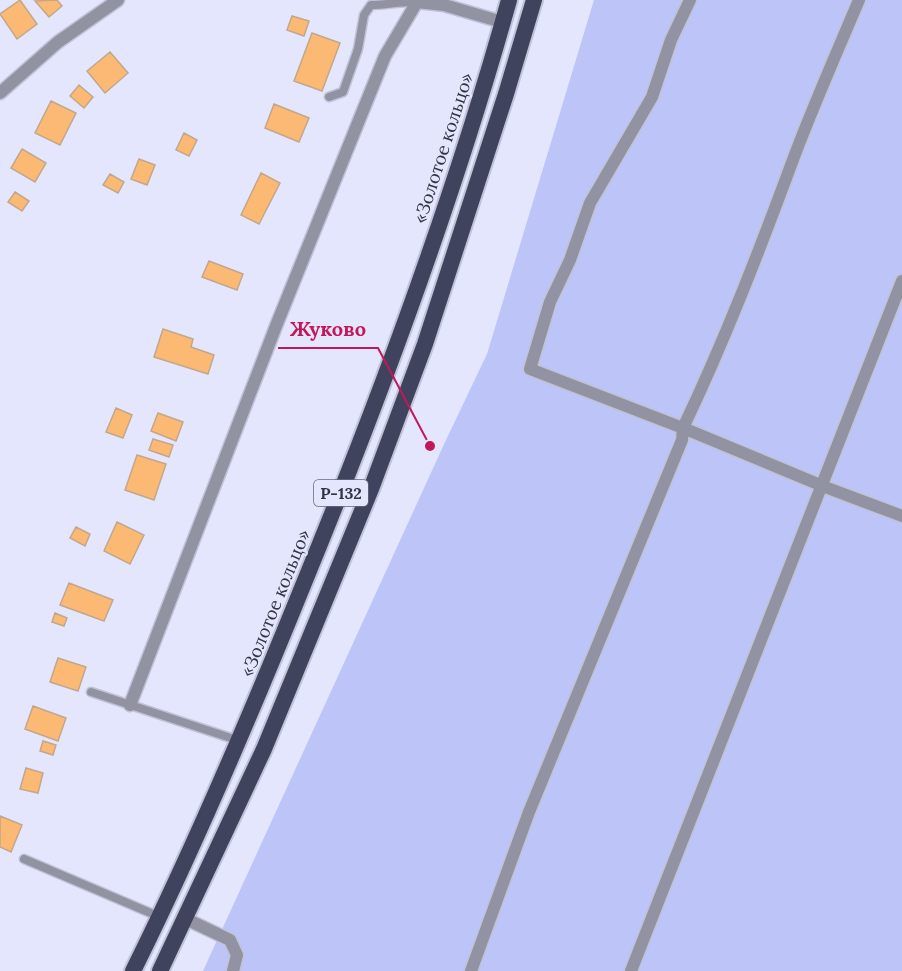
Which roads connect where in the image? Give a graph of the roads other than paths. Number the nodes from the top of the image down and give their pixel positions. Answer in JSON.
{"nodes":[{"id":1,"x":118,"y":0,"type":"edge"},
{"id":2,"x":508,"y":0,"type":"edge"},
{"id":3,"x":534,"y":0,"type":"edge"},
{"id":4,"x":690,"y":0,"type":"edge"},
{"id":5,"x":859,"y":0,"type":"edge"},
{"id":6,"x":417,"y":2,"type":"junction"},
{"id":7,"x":502,"y":22,"type":"junction"},
{"id":8,"x":0,"y":93,"type":"edge"},
{"id":9,"x":329,"y":97,"type":"dead end"},
{"id":10,"x":902,"y":281,"type":"edge"},
{"id":11,"x":683,"y":428,"type":"junction"},
{"id":12,"x":820,"y":485,"type":"junction"},
{"id":13,"x":902,"y":516,"type":"edge"},
{"id":14,"x":91,"y":692,"type":"dead end"},
{"id":15,"x":130,"y":705,"type":"junction"},
{"id":16,"x":240,"y":741,"type":"junction"},
{"id":17,"x":24,"y":859,"type":"dead end"},
{"id":18,"x":160,"y":917,"type":"junction"},
{"id":19,"x":186,"y":919,"type":"junction"},
{"id":20,"x":133,"y":971,"type":"edge"},
{"id":21,"x":160,"y":971,"type":"edge"},
{"id":22,"x":233,"y":971,"type":"edge"},
{"id":23,"x":471,"y":971,"type":"edge"},
{"id":24,"x":631,"y":971,"type":"edge"}],
"edges":[{"from":1,"to":8,"type":"street"},
{"from":2,"to":7,"type":"highway","name":"«Золотое кольцо»","number":"Р-132"},
{"from":3,"to":19,"type":"highway","number":"Р-132"},
{"from":4,"to":11,"type":"street"},
{"from":5,"to":11,"type":"street"},
{"from":6,"to":7,"type":"street"},
{"from":6,"to":9,"type":"lane"},
{"from":6,"to":15,"type":"street"},
{"from":7,"to":16,"type":"highway","name":"«Золотое кольцо»","number":"Р-132"},
{"from":10,"to":12,"type":"street"},
{"from":11,"to":12,"type":"street"},
{"from":11,"to":23,"type":"street"},
{"from":12,"to":13,"type":"street"},
{"from":12,"to":24,"type":"street"},
{"from":14,"to":15,"type":"lane"},
{"from":15,"to":16,"type":"lane"},
{"from":16,"to":18,"type":"highway","name":"«Золотое кольцо»","number":"Р-132"},
{"from":17,"to":18,"type":"lane"},
{"from":18,"to":20,"type":"highway","name":"«Золотое кольцо»","number":"Р-132"},
{"from":19,"to":21,"type":"highway","number":"Р-132"},
{"from":19,"to":22,"type":"street"}]}
